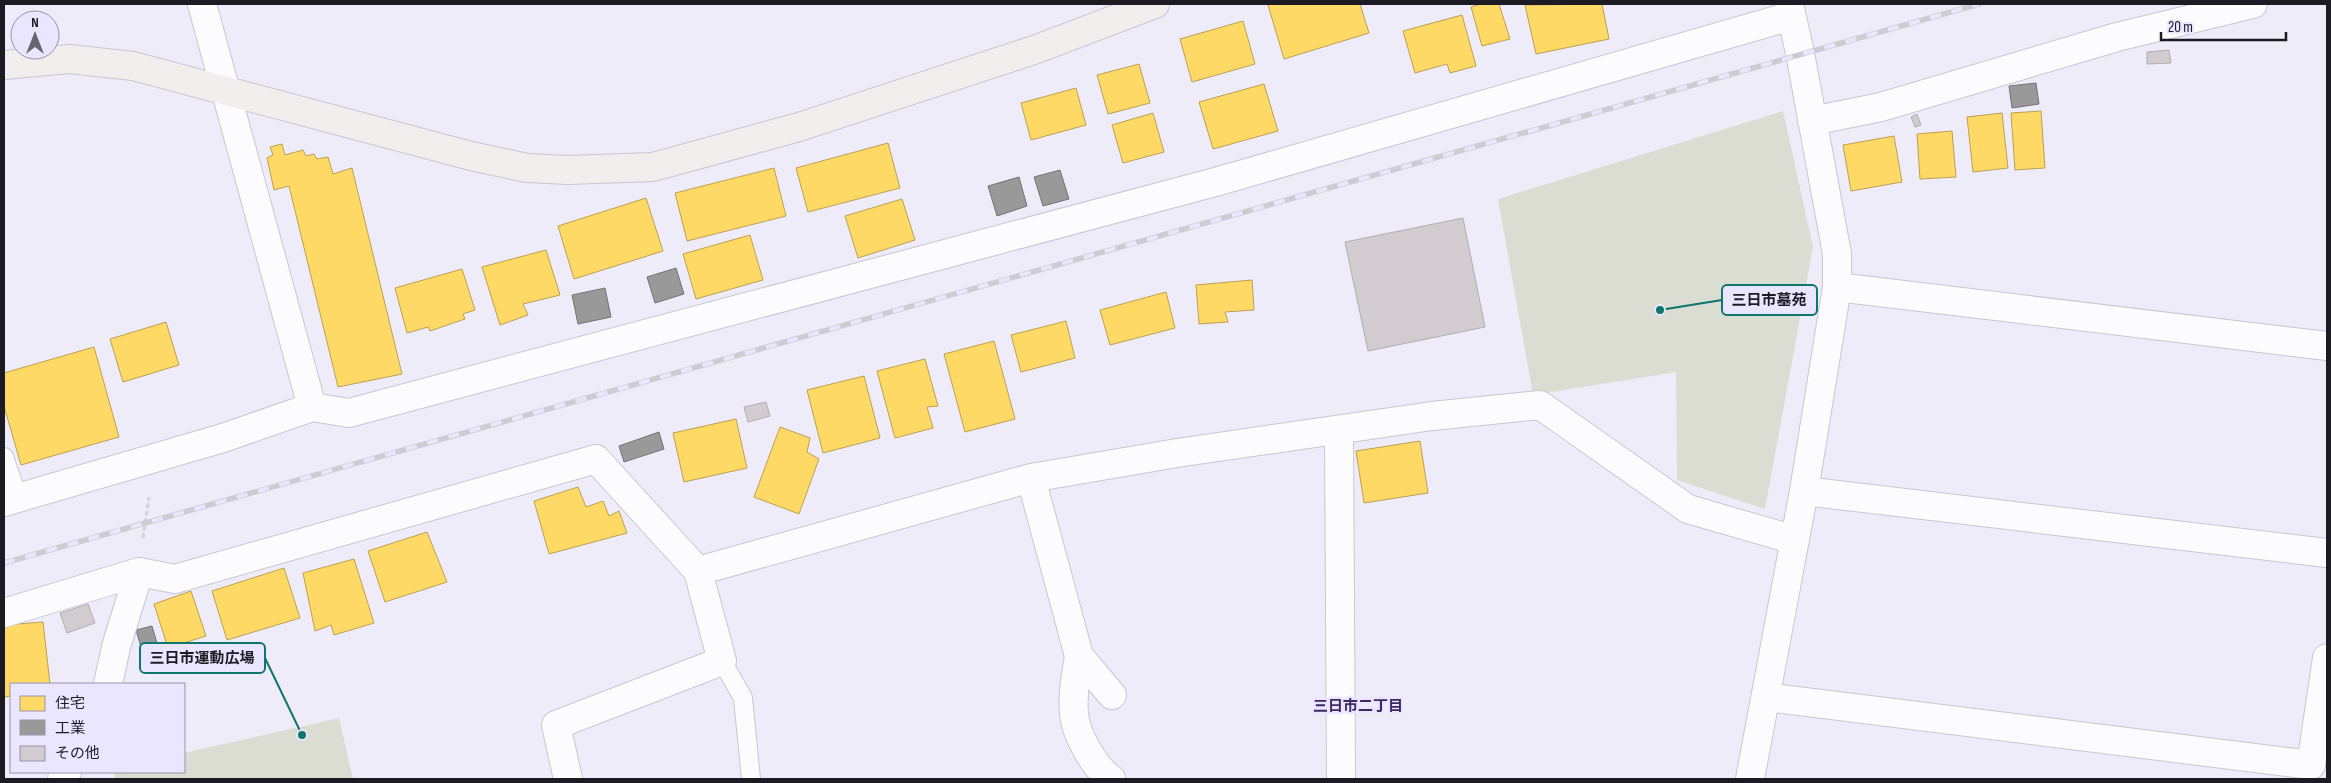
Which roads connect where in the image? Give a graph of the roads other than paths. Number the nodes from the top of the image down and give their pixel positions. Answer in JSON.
{"nodes":[{"id":1,"x":202,"y":4,"type":"edge"},
{"id":2,"x":1154,"y":4,"type":"edge"},
{"id":3,"x":2253,"y":4,"type":"edge"},
{"id":4,"x":1790,"y":10,"type":"edge"},
{"id":5,"x":4,"y":65,"type":"edge"},
{"id":6,"x":227,"y":91,"type":"junction"},
{"id":7,"x":1812,"y":121,"type":"junction"},
{"id":8,"x":1838,"y":287,"type":"junction"},
{"id":9,"x":2327,"y":346,"type":"edge"},
{"id":10,"x":312,"y":407,"type":"junction"},
{"id":11,"x":1339,"y":430,"type":"junction"},
{"id":12,"x":4,"y":457,"type":"edge"},
{"id":13,"x":1031,"y":478,"type":"junction"},
{"id":14,"x":1804,"y":491,"type":"junction"},
{"id":15,"x":11,"y":500,"type":"edge"},
{"id":16,"x":1795,"y":540,"type":"junction"},
{"id":17,"x":2327,"y":553,"type":"edge"},
{"id":18,"x":698,"y":571,"type":"junction"},
{"id":19,"x":139,"y":572,"type":"junction"},
{"id":20,"x":4,"y":612,"type":"edge"},
{"id":21,"x":1079,"y":656,"type":"junction"},
{"id":22,"x":2327,"y":658,"type":"edge"},
{"id":23,"x":722,"y":661,"type":"junction"},
{"id":24,"x":108,"y":683,"type":"edge"},
{"id":25,"x":1112,"y":695,"type":"dead end"},
{"id":26,"x":1766,"y":697,"type":"junction"},
{"id":27,"x":2322,"y":725,"type":"edge"},
{"id":28,"x":2310,"y":772,"type":"edge"},
{"id":29,"x":568,"y":779,"type":"edge"},
{"id":30,"x":751,"y":779,"type":"edge"},
{"id":31,"x":1111,"y":779,"type":"edge"},
{"id":32,"x":1341,"y":779,"type":"edge"},
{"id":33,"x":1750,"y":779,"type":"edge"}],
"edges":[{"from":1,"to":6,"type":"street"},
{"from":2,"to":6,"type":"street"},
{"from":3,"to":7,"type":"street"},
{"from":4,"to":7,"type":"street"},
{"from":4,"to":10,"type":"street"},
{"from":5,"to":6,"type":"street"},
{"from":6,"to":10,"type":"street"},
{"from":7,"to":8,"type":"street"},
{"from":8,"to":9,"type":"street"},
{"from":8,"to":14,"type":"street"},
{"from":10,"to":15,"type":"street"},
{"from":11,"to":13,"type":"street"},
{"from":11,"to":16,"type":"street"},
{"from":11,"to":32,"type":"street"},
{"from":12,"to":15,"type":"lane"},
{"from":13,"to":18,"type":"street"},
{"from":13,"to":21,"type":"street"},
{"from":14,"to":16,"type":"street"},
{"from":14,"to":17,"type":"street"},
{"from":16,"to":26,"type":"street"},
{"from":18,"to":19,"type":"street"},
{"from":18,"to":23,"type":"street"},
{"from":19,"to":20,"type":"street"},
{"from":19,"to":24,"type":"street"},
{"from":21,"to":25,"type":"street"},
{"from":21,"to":31,"type":"street"},
{"from":22,"to":27,"type":"street"},
{"from":23,"to":29,"type":"street"},
{"from":23,"to":30,"type":"lane"},
{"from":26,"to":28,"type":"street"},
{"from":26,"to":33,"type":"street"},
{"from":27,"to":28,"type":"street"}]}
